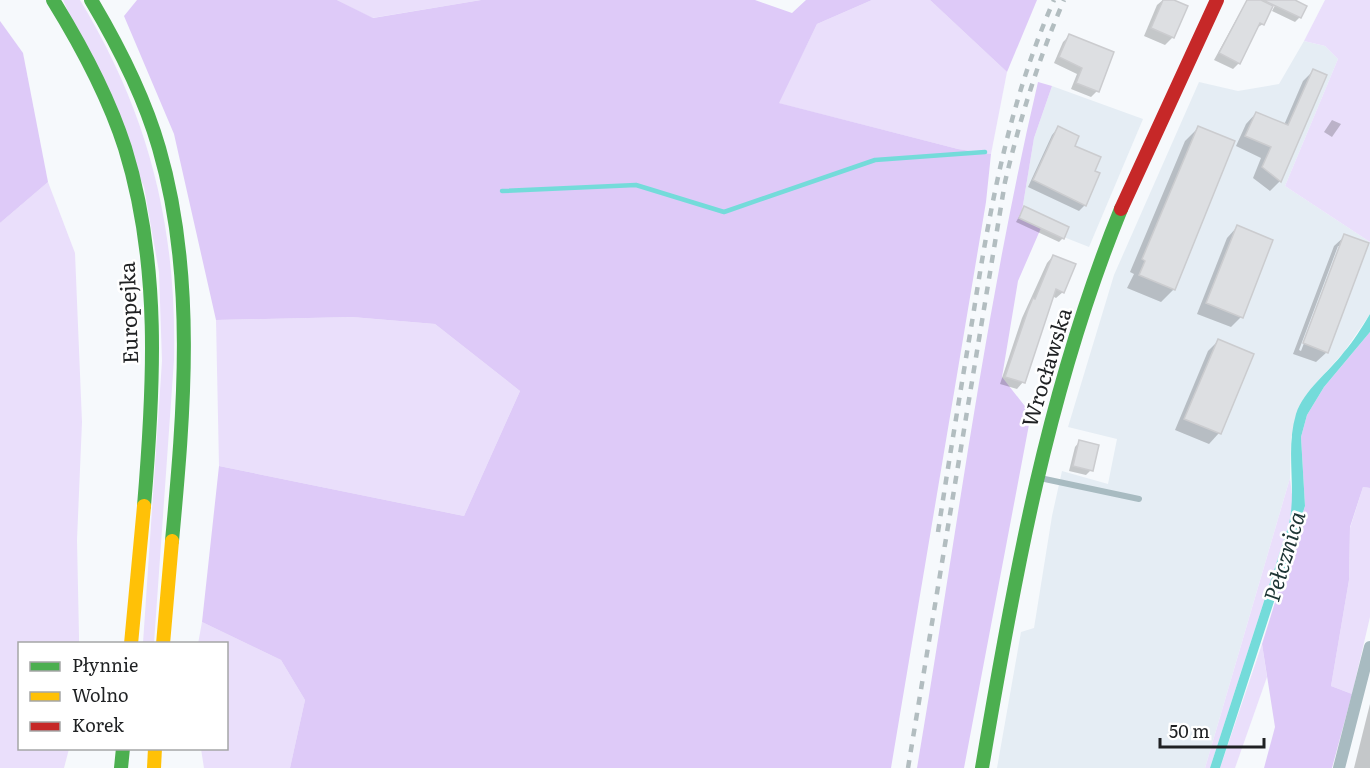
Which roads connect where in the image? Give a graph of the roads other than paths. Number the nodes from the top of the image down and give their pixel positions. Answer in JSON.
{"nodes":[{"id":1,"x":53,"y":0,"type":"edge"},
{"id":2,"x":91,"y":0,"type":"edge"},
{"id":3,"x":1214,"y":1,"type":"edge"},
{"id":4,"x":1036,"y":477,"type":"junction"},
{"id":5,"x":1138,"y":499,"type":"dead end"},
{"id":6,"x":131,"y":642,"type":"edge"},
{"id":7,"x":163,"y":642,"type":"edge"},
{"id":8,"x":1370,"y":647,"type":"edge"},
{"id":9,"x":123,"y":750,"type":"edge"},
{"id":10,"x":155,"y":750,"type":"edge"},
{"id":11,"x":121,"y":768,"type":"edge"},
{"id":12,"x":154,"y":768,"type":"edge"},
{"id":13,"x":982,"y":768,"type":"edge"},
{"id":14,"x":1339,"y":768,"type":"edge"}],
"edges":[{"from":1,"to":6,"type":"main road","name":"Europejka"},
{"from":2,"to":7,"type":"main road"},
{"from":3,"to":4,"type":"main road","name":"Wrocławska"},
{"from":4,"to":5,"type":"lane"},
{"from":4,"to":13,"type":"main road","name":"Wrocławska"},
{"from":8,"to":14,"type":"street"},
{"from":9,"to":11,"type":"main road"},
{"from":10,"to":12,"type":"main road"}]}
